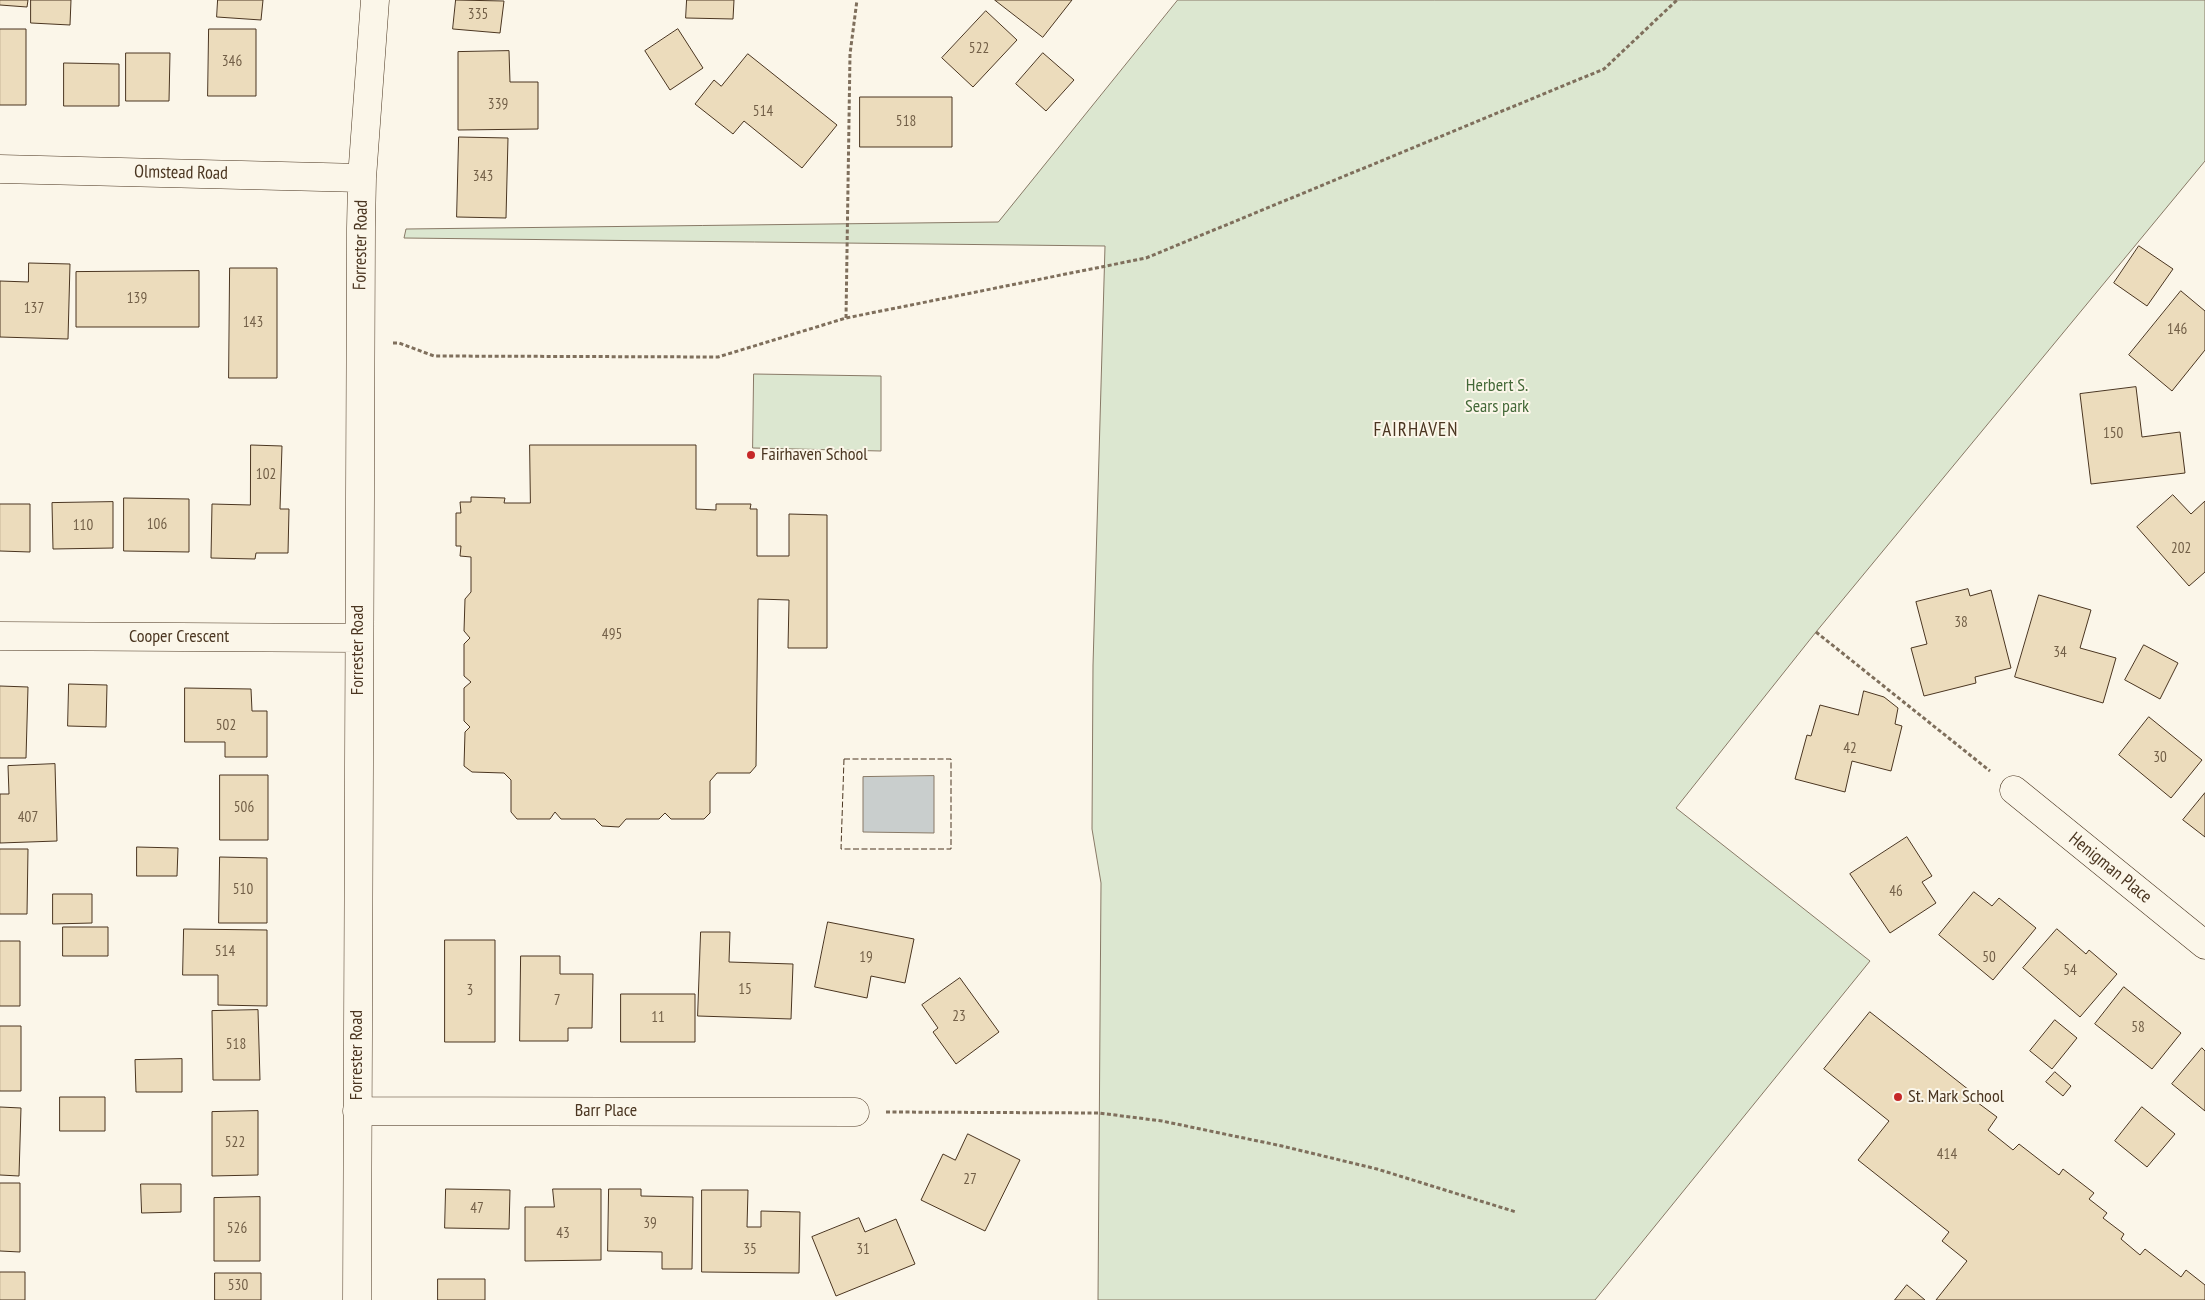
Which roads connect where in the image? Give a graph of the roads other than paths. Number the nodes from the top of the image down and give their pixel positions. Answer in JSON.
{"nodes":[{"id":1,"x":375,"y":0,"type":"edge"},
{"id":2,"x":0,"y":169,"type":"edge"},
{"id":3,"x":362,"y":178,"type":"junction"},
{"id":4,"x":0,"y":636,"type":"edge"},
{"id":5,"x":358,"y":638,"type":"junction"},
{"id":6,"x":2014,"y":790,"type":"road end"},
{"id":7,"x":2205,"y":945,"type":"edge"},
{"id":8,"x":357,"y":1111,"type":"junction"},
{"id":9,"x":855,"y":1112,"type":"dead end"},
{"id":10,"x":357,"y":1300,"type":"edge"}],
"edges":[{"from":1,"to":3,"type":"street","name":"Forrester Road"},
{"from":2,"to":3,"type":"street","name":"Olmstead Road"},
{"from":3,"to":5,"type":"street","name":"Forrester Road"},
{"from":4,"to":5,"type":"street","name":"Cooper Crescent"},
{"from":5,"to":8,"type":"street","name":"Forrester Road"},
{"from":6,"to":7,"type":"street","name":"Henigman Place"},
{"from":8,"to":9,"type":"street","name":"Barr Place"},
{"from":8,"to":10,"type":"street","name":"Forrester Road"}]}
